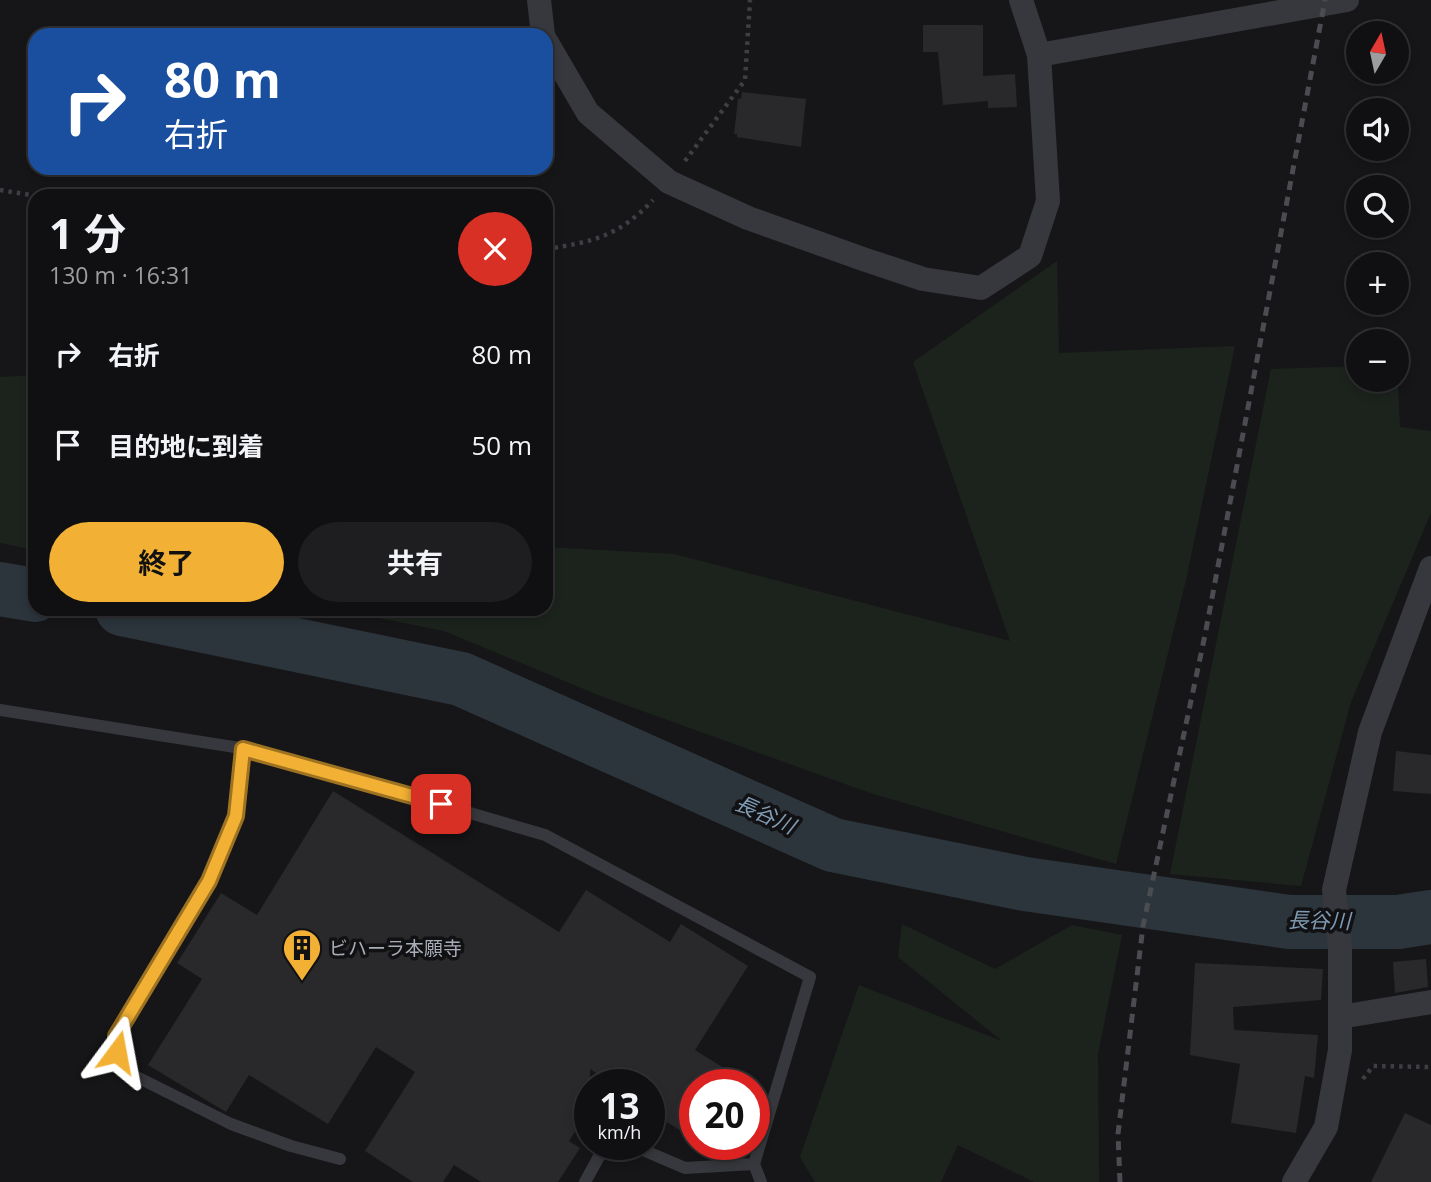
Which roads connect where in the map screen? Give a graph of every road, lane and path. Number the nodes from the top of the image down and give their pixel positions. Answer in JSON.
{"nodes":[{"id":1,"x":539,"y":0,"type":"edge"},
{"id":2,"x":750,"y":0,"type":"edge"},
{"id":3,"x":1021,"y":0,"type":"edge"},
{"id":4,"x":1347,"y":0,"type":"edge"},
{"id":5,"x":542,"y":28,"type":"edge"},
{"id":6,"x":553,"y":53,"type":"edge"},
{"id":7,"x":1039,"y":54,"type":"junction"},
{"id":8,"x":669,"y":182,"type":"junction"},
{"id":9,"x":0,"y":190,"type":"edge"},
{"id":10,"x":28,"y":195,"type":"edge"},
{"id":11,"x":553,"y":247,"type":"edge"},
{"id":12,"x":1431,"y":568,"type":"edge"},
{"id":13,"x":0,"y":710,"type":"edge"},
{"id":14,"x":243,"y":749,"type":"junction"},
{"id":15,"x":1431,"y":1002,"type":"edge"},
{"id":16,"x":1340,"y":1017,"type":"junction"},
{"id":17,"x":1431,"y":1067,"type":"edge"},
{"id":18,"x":1357,"y":1086,"type":"dead end"},
{"id":19,"x":340,"y":1158,"type":"dead end"},
{"id":20,"x":665,"y":1159,"type":"edge"},
{"id":21,"x":597,"y":1160,"type":"edge"},
{"id":22,"x":754,"y":1164,"type":"junction"},
{"id":23,"x":585,"y":1182,"type":"edge"},
{"id":24,"x":761,"y":1182,"type":"edge"},
{"id":25,"x":1294,"y":1182,"type":"edge"}],
"edges":[{"from":1,"to":5,"type":"street"},
{"from":2,"to":8,"type":"path"},
{"from":3,"to":7,"type":"street"},
{"from":4,"to":7,"type":"street"},
{"from":6,"to":8,"type":"street"},
{"from":7,"to":8,"type":"street"},
{"from":8,"to":11,"type":"path"},
{"from":9,"to":10,"type":"path"},
{"from":12,"to":16,"type":"street"},
{"from":13,"to":14,"type":"lane"},
{"from":14,"to":19,"type":"lane"},
{"from":14,"to":22,"type":"lane"},
{"from":15,"to":16,"type":"street"},
{"from":16,"to":25,"type":"street"},
{"from":17,"to":18,"type":"path"},
{"from":20,"to":22,"type":"lane"},
{"from":21,"to":23,"type":"lane"},
{"from":22,"to":24,"type":"lane"}]}
